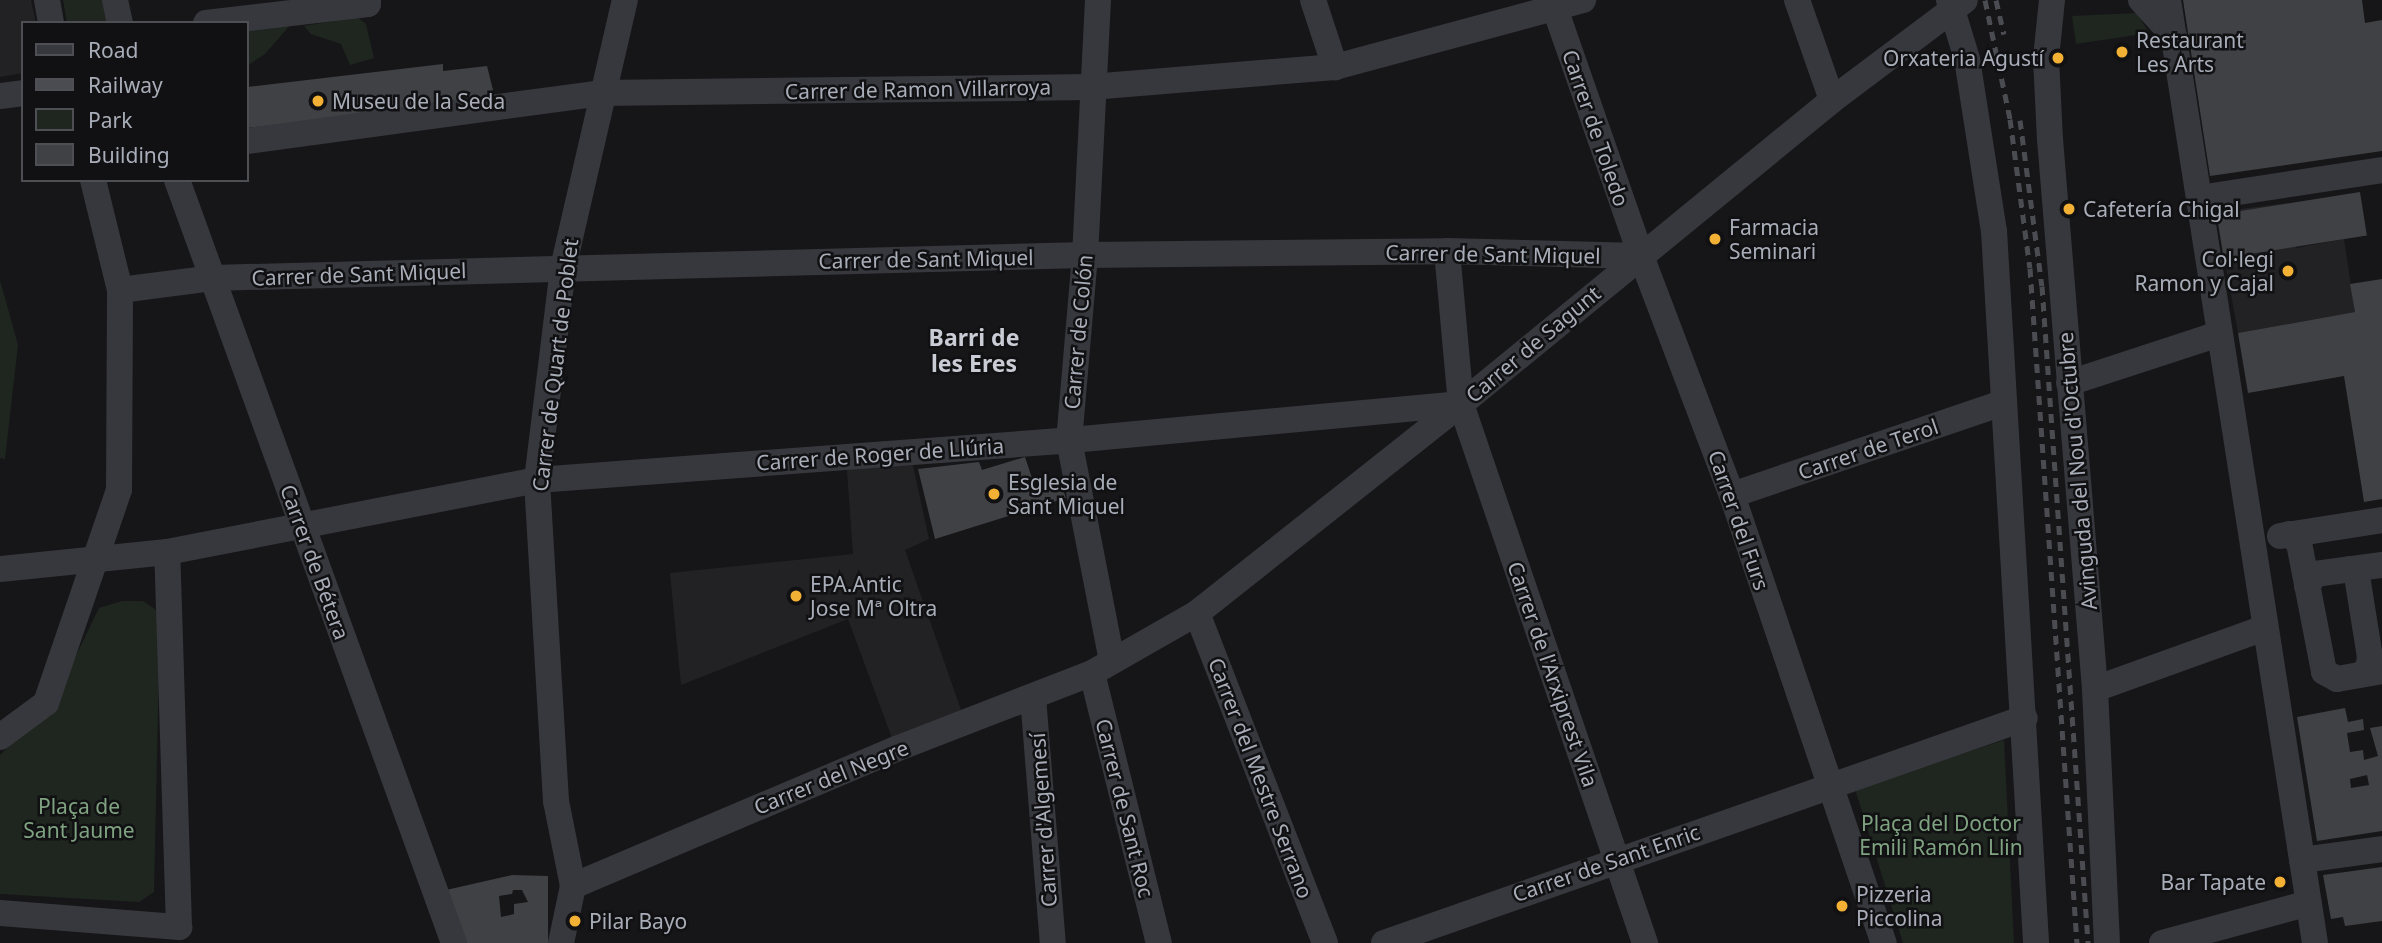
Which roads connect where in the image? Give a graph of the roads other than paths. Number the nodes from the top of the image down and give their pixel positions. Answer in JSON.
{"nodes":[{"id":1,"x":47,"y":0,"type":"edge"},
{"id":2,"x":115,"y":0,"type":"edge"},
{"id":3,"x":368,"y":0,"type":"edge"},
{"id":4,"x":625,"y":0,"type":"edge"},
{"id":5,"x":1098,"y":0,"type":"edge"},
{"id":6,"x":1313,"y":0,"type":"edge"},
{"id":7,"x":1584,"y":0,"type":"edge"},
{"id":8,"x":1797,"y":0,"type":"edge"},
{"id":9,"x":2052,"y":0,"type":"edge"},
{"id":10,"x":2141,"y":0,"type":"edge"},
{"id":11,"x":2168,"y":0,"type":"edge"},
{"id":12,"x":1955,"y":3,"type":"edge"},
{"id":13,"x":1553,"y":4,"type":"edge"},
{"id":14,"x":51,"y":21,"type":"edge"},
{"id":15,"x":120,"y":21,"type":"edge"},
{"id":16,"x":223,"y":21,"type":"edge"},
{"id":17,"x":2174,"y":36,"type":"junction"},
{"id":18,"x":1335,"y":67,"type":"junction"},
{"id":19,"x":1091,"y":87,"type":"junction"},
{"id":20,"x":21,"y":93,"type":"edge"},
{"id":21,"x":600,"y":93,"type":"junction"},
{"id":22,"x":0,"y":96,"type":"edge"},
{"id":23,"x":1832,"y":100,"type":"junction"},
{"id":24,"x":248,"y":141,"type":"edge"},
{"id":25,"x":2382,"y":170,"type":"edge"},
{"id":26,"x":94,"y":182,"type":"edge"},
{"id":27,"x":178,"y":182,"type":"edge"},
{"id":28,"x":2199,"y":198,"type":"junction"},
{"id":29,"x":1447,"y":251,"type":"junction"},
{"id":30,"x":1085,"y":255,"type":"junction"},
{"id":31,"x":1641,"y":256,"type":"junction"},
{"id":32,"x":563,"y":268,"type":"junction"},
{"id":33,"x":212,"y":278,"type":"junction"},
{"id":34,"x":121,"y":290,"type":"junction"},
{"id":35,"x":2220,"y":334,"type":"junction"},
{"id":36,"x":2069,"y":383,"type":"junction"},
{"id":37,"x":2003,"y":403,"type":"junction"},
{"id":38,"x":1461,"y":404,"type":"junction"},
{"id":39,"x":1069,"y":440,"type":"junction"},
{"id":40,"x":537,"y":480,"type":"junction"},
{"id":41,"x":1732,"y":495,"type":"junction"},
{"id":42,"x":2382,"y":520,"type":"edge"},
{"id":43,"x":301,"y":523,"type":"junction"},
{"id":44,"x":2289,"y":534,"type":"junction"},
{"id":45,"x":2250,"y":540,"type":"junction"},
{"id":46,"x":167,"y":552,"type":"junction"},
{"id":47,"x":98,"y":557,"type":"junction"},
{"id":48,"x":2382,"y":565,"type":"edge"},
{"id":49,"x":0,"y":569,"type":"edge"},
{"id":50,"x":2350,"y":569,"type":"junction"},
{"id":51,"x":2307,"y":586,"type":"junction"},
{"id":52,"x":1197,"y":612,"type":"junction"},
{"id":53,"x":2264,"y":628,"type":"junction"},
{"id":54,"x":1102,"y":667,"type":"junction"},
{"id":55,"x":2370,"y":673,"type":"edge"},
{"id":56,"x":2095,"y":689,"type":"junction"},
{"id":57,"x":1033,"y":698,"type":"junction"},
{"id":58,"x":2025,"y":718,"type":"junction"},
{"id":59,"x":0,"y":737,"type":"edge"},
{"id":60,"x":1830,"y":787,"type":"junction"},
{"id":61,"x":2382,"y":849,"type":"edge"},
{"id":62,"x":1616,"y":859,"type":"junction"},
{"id":63,"x":2302,"y":860,"type":"junction"},
{"id":64,"x":573,"y":886,"type":"junction"},
{"id":65,"x":2309,"y":903,"type":"junction"},
{"id":66,"x":0,"y":913,"type":"edge"},
{"id":67,"x":179,"y":935,"type":"edge"},
{"id":68,"x":454,"y":943,"type":"edge"},
{"id":69,"x":561,"y":943,"type":"edge"},
{"id":70,"x":1053,"y":943,"type":"edge"},
{"id":71,"x":1159,"y":943,"type":"edge"},
{"id":72,"x":1325,"y":943,"type":"edge"},
{"id":73,"x":1384,"y":943,"type":"edge"},
{"id":74,"x":1645,"y":943,"type":"edge"},
{"id":75,"x":1884,"y":943,"type":"edge"},
{"id":76,"x":2036,"y":943,"type":"edge"},
{"id":77,"x":2107,"y":943,"type":"edge"},
{"id":78,"x":2162,"y":943,"type":"edge"},
{"id":79,"x":2315,"y":943,"type":"edge"}],
"edges":[{"from":1,"to":14,"type":"street"},
{"from":2,"to":15,"type":"street"},
{"from":3,"to":16,"type":"street"},
{"from":4,"to":21,"type":"street","name":"Carrer de Quart de Poblet"},
{"from":5,"to":19,"type":"street","name":"Carrer de Colón"},
{"from":6,"to":18,"type":"street"},
{"from":7,"to":13,"type":"street","name":"Carrer de Ramon Villarroya"},
{"from":8,"to":23,"type":"street"},
{"from":9,"to":36,"type":"street","name":"Avinguda del Nou d'Octubre"},
{"from":10,"to":17,"type":"street"},
{"from":11,"to":17,"type":"street"},
{"from":12,"to":23,"type":"street","name":"Carrer de Sagunt"},
{"from":12,"to":37,"type":"street"},
{"from":13,"to":18,"type":"street","name":"Carrer de Ramon Villarroya"},
{"from":13,"to":31,"type":"street","name":"Carrer de Toledo"},
{"from":17,"to":28,"type":"street"},
{"from":18,"to":19,"type":"street","name":"Carrer de Ramon Villarroya"},
{"from":19,"to":21,"type":"street","name":"Carrer de Ramon Villarroya"},
{"from":19,"to":30,"type":"street","name":"Carrer de Colón"},
{"from":20,"to":22,"type":"street"},
{"from":21,"to":24,"type":"street","name":"Carrer de Ramon Villarroya"},
{"from":21,"to":32,"type":"street","name":"Carrer de Quart de Poblet"},
{"from":23,"to":31,"type":"street","name":"Carrer de Sagunt"},
{"from":25,"to":28,"type":"street"},
{"from":26,"to":34,"type":"street"},
{"from":27,"to":33,"type":"street","name":"Carrer de Bétera"},
{"from":28,"to":35,"type":"street"},
{"from":29,"to":30,"type":"street","name":"Carrer de Sant Miquel"},
{"from":29,"to":31,"type":"street","name":"Carrer de Sant Miquel"},
{"from":29,"to":38,"type":"street","name":"Carrer de l'Arxiprest Vila"},
{"from":30,"to":32,"type":"street","name":"Carrer de Sant Miquel"},
{"from":30,"to":39,"type":"street","name":"Carrer de Colón"},
{"from":31,"to":38,"type":"street","name":"Carrer de Sagunt"},
{"from":31,"to":41,"type":"street","name":"Carrer del Furs"},
{"from":32,"to":33,"type":"street","name":"Carrer de Sant Miquel"},
{"from":32,"to":40,"type":"street","name":"Carrer de Quart de Poblet"},
{"from":33,"to":34,"type":"street","name":"Carrer de Sant Miquel"},
{"from":33,"to":43,"type":"street","name":"Carrer de Bétera"},
{"from":34,"to":47,"type":"street"},
{"from":35,"to":36,"type":"street"},
{"from":35,"to":45,"type":"street"},
{"from":36,"to":56,"type":"street","name":"Avinguda del Nou d'Octubre"},
{"from":37,"to":41,"type":"street","name":"Carrer de Terol"},
{"from":37,"to":58,"type":"street"},
{"from":38,"to":39,"type":"street","name":"Carrer de Roger de Llúria"},
{"from":38,"to":52,"type":"street","name":"Carrer de Sagunt"},
{"from":38,"to":62,"type":"street","name":"Carrer de l'Arxiprest Vila"},
{"from":39,"to":40,"type":"street","name":"Carrer de Roger de Llúria"},
{"from":39,"to":54,"type":"street","name":"Carrer de Colón"},
{"from":40,"to":43,"type":"street","name":"Carrer de Roger de Llúria"},
{"from":40,"to":64,"type":"street","name":"Carrer de Quart de Poblet"},
{"from":41,"to":60,"type":"street","name":"Carrer del Furs"},
{"from":42,"to":44,"type":"street"},
{"from":43,"to":46,"type":"street","name":"Carrer de Roger de Llúria"},
{"from":43,"to":68,"type":"street","name":"Carrer de Bétera"},
{"from":44,"to":45,"type":"street"},
{"from":44,"to":51,"type":"street"},
{"from":45,"to":53,"type":"street"},
{"from":46,"to":47,"type":"street","name":"Carrer de Roger de Llúria"},
{"from":46,"to":67,"type":"street"},
{"from":47,"to":49,"type":"street","name":"Carrer de Roger de Llúria"},
{"from":47,"to":59,"type":"street"},
{"from":48,"to":50,"type":"street"},
{"from":50,"to":51,"type":"street"},
{"from":50,"to":55,"type":"street"},
{"from":51,"to":55,"type":"street"},
{"from":52,"to":54,"type":"street","name":"Carrer de Sagunt"},
{"from":52,"to":72,"type":"street","name":"Carrer del Mestre Serrano"},
{"from":53,"to":56,"type":"street"},
{"from":53,"to":63,"type":"street"},
{"from":54,"to":57,"type":"street","name":"Carrer del Negre"},
{"from":54,"to":71,"type":"street","name":"Carrer de Sant Roc"},
{"from":56,"to":77,"type":"street","name":"Avinguda del Nou d'Octubre"},
{"from":57,"to":64,"type":"street","name":"Carrer del Negre"},
{"from":57,"to":70,"type":"street","name":"Carrer d'Algemesí"},
{"from":58,"to":60,"type":"street"},
{"from":58,"to":76,"type":"street"},
{"from":60,"to":62,"type":"street","name":"Carrer de Sant Enric"},
{"from":60,"to":75,"type":"street"},
{"from":61,"to":63,"type":"street"},
{"from":62,"to":73,"type":"street","name":"Carrer de Sant Enric"},
{"from":62,"to":74,"type":"street","name":"Carrer de l'Arxiprest Vila"},
{"from":63,"to":65,"type":"street"},
{"from":64,"to":69,"type":"street","name":"Carrer de Quart de Poblet"},
{"from":65,"to":78,"type":"street"},
{"from":65,"to":79,"type":"street"},
{"from":66,"to":67,"type":"street"}]}
